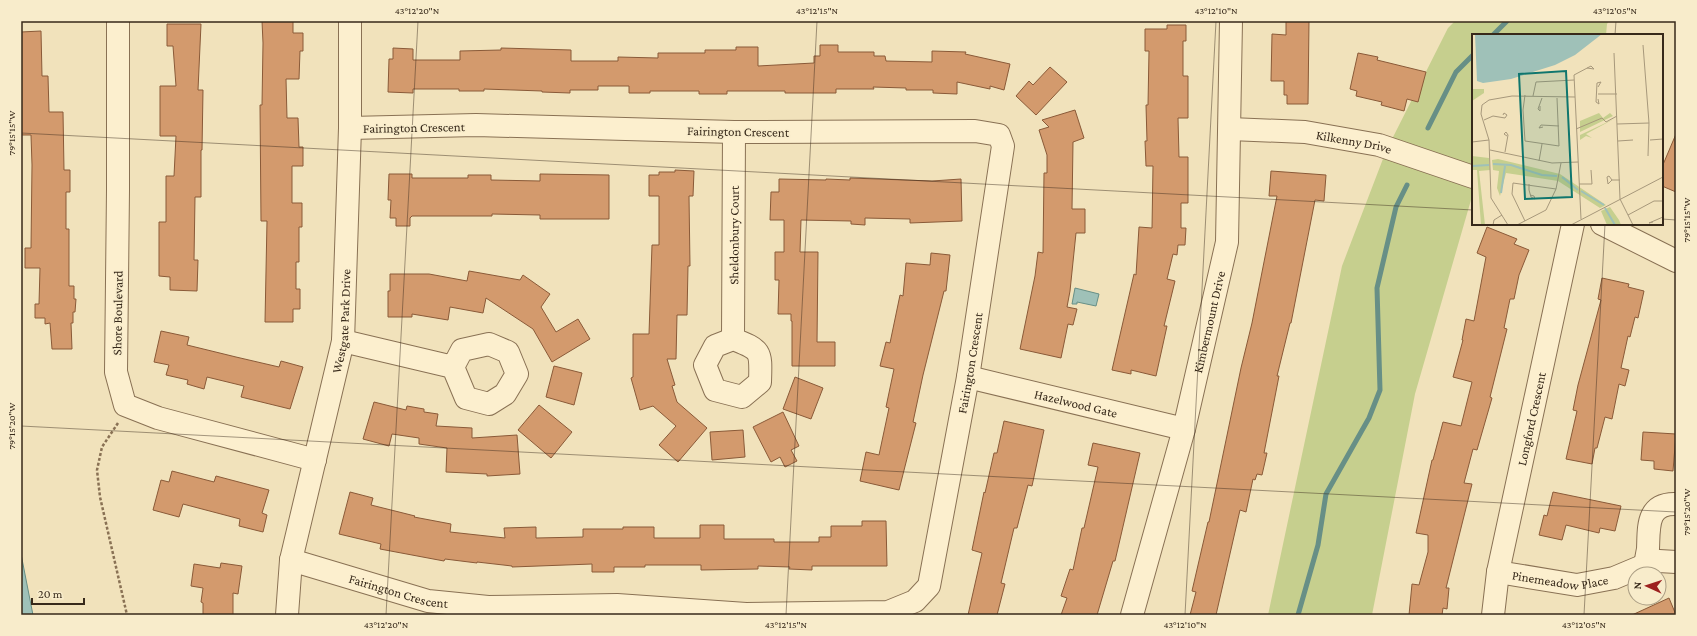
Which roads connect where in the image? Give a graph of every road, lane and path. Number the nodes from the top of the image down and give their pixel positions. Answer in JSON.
{"nodes":[{"id":1,"x":118,"y":21,"type":"edge"},
{"id":2,"x":350,"y":21,"type":"edge"},
{"id":3,"x":1231,"y":21,"type":"edge"},
{"id":4,"x":350,"y":128,"type":"junction"},
{"id":5,"x":1230,"y":129,"type":"junction"},
{"id":6,"x":734,"y":132,"type":"junction"},
{"id":7,"x":1472,"y":177,"type":"edge"},
{"id":8,"x":1573,"y":225,"type":"edge"},
{"id":9,"x":1604,"y":225,"type":"edge"},
{"id":10,"x":1676,"y":261,"type":"edge"},
{"id":11,"x":732,"y":340,"type":"dead end"},
{"id":12,"x":343,"y":341,"type":"junction"},
{"id":13,"x":453,"y":367,"type":"dead end"},
{"id":14,"x":968,"y":377,"type":"junction"},
{"id":15,"x":125,"y":405,"type":"junction"},
{"id":16,"x":1184,"y":429,"type":"junction"},
{"id":17,"x":315,"y":460,"type":"junction"},
{"id":18,"x":1676,"y":504,"type":"edge"},
{"id":19,"x":291,"y":560,"type":"junction"},
{"id":20,"x":1676,"y":562,"type":"edge"},
{"id":21,"x":1645,"y":565,"type":"junction"},
{"id":22,"x":1498,"y":572,"type":"junction"},
{"id":23,"x":127,"y":615,"type":"edge"},
{"id":24,"x":287,"y":615,"type":"edge"},
{"id":25,"x":1132,"y":615,"type":"edge"},
{"id":26,"x":1493,"y":615,"type":"edge"}],
"edges":[{"from":1,"to":15,"type":"street","name":"Shore Boulevard"},
{"from":2,"to":4,"type":"street","name":"Westgate Park Drive"},
{"from":3,"to":5,"type":"street","name":"Kimbermount Drive"},
{"from":4,"to":6,"type":"street","name":"Fairington Crescent"},
{"from":4,"to":12,"type":"street","name":"Westgate Park Drive"},
{"from":5,"to":7,"type":"street","name":"Kilkenny Drive"},
{"from":5,"to":16,"type":"street","name":"Kimbermount Drive"},
{"from":6,"to":11,"type":"street","name":"Sheldonbury Court"},
{"from":6,"to":14,"type":"street","name":"Fairington Crescent"},
{"from":8,"to":22,"type":"street","name":"Longford Crescent"},
{"from":9,"to":10,"type":"street"},
{"from":12,"to":13,"type":"street"},
{"from":12,"to":17,"type":"street","name":"Westgate Park Drive"},
{"from":14,"to":16,"type":"street","name":"Hazelwood Gate"},
{"from":14,"to":19,"type":"street","name":"Fairington Crescent"},
{"from":15,"to":17,"type":"street"},
{"from":15,"to":23,"type":"path"},
{"from":16,"to":25,"type":"street","name":"Kimbermount Drive"},
{"from":17,"to":19,"type":"street","name":"Westgate Park Drive"},
{"from":18,"to":21,"type":"street"},
{"from":19,"to":24,"type":"street","name":"Westgate Park Drive"},
{"from":20,"to":21,"type":"street","name":"Pinemeadow Place"},
{"from":21,"to":22,"type":"street","name":"Pinemeadow Place"},
{"from":22,"to":26,"type":"street","name":"Longford Crescent"}]}
